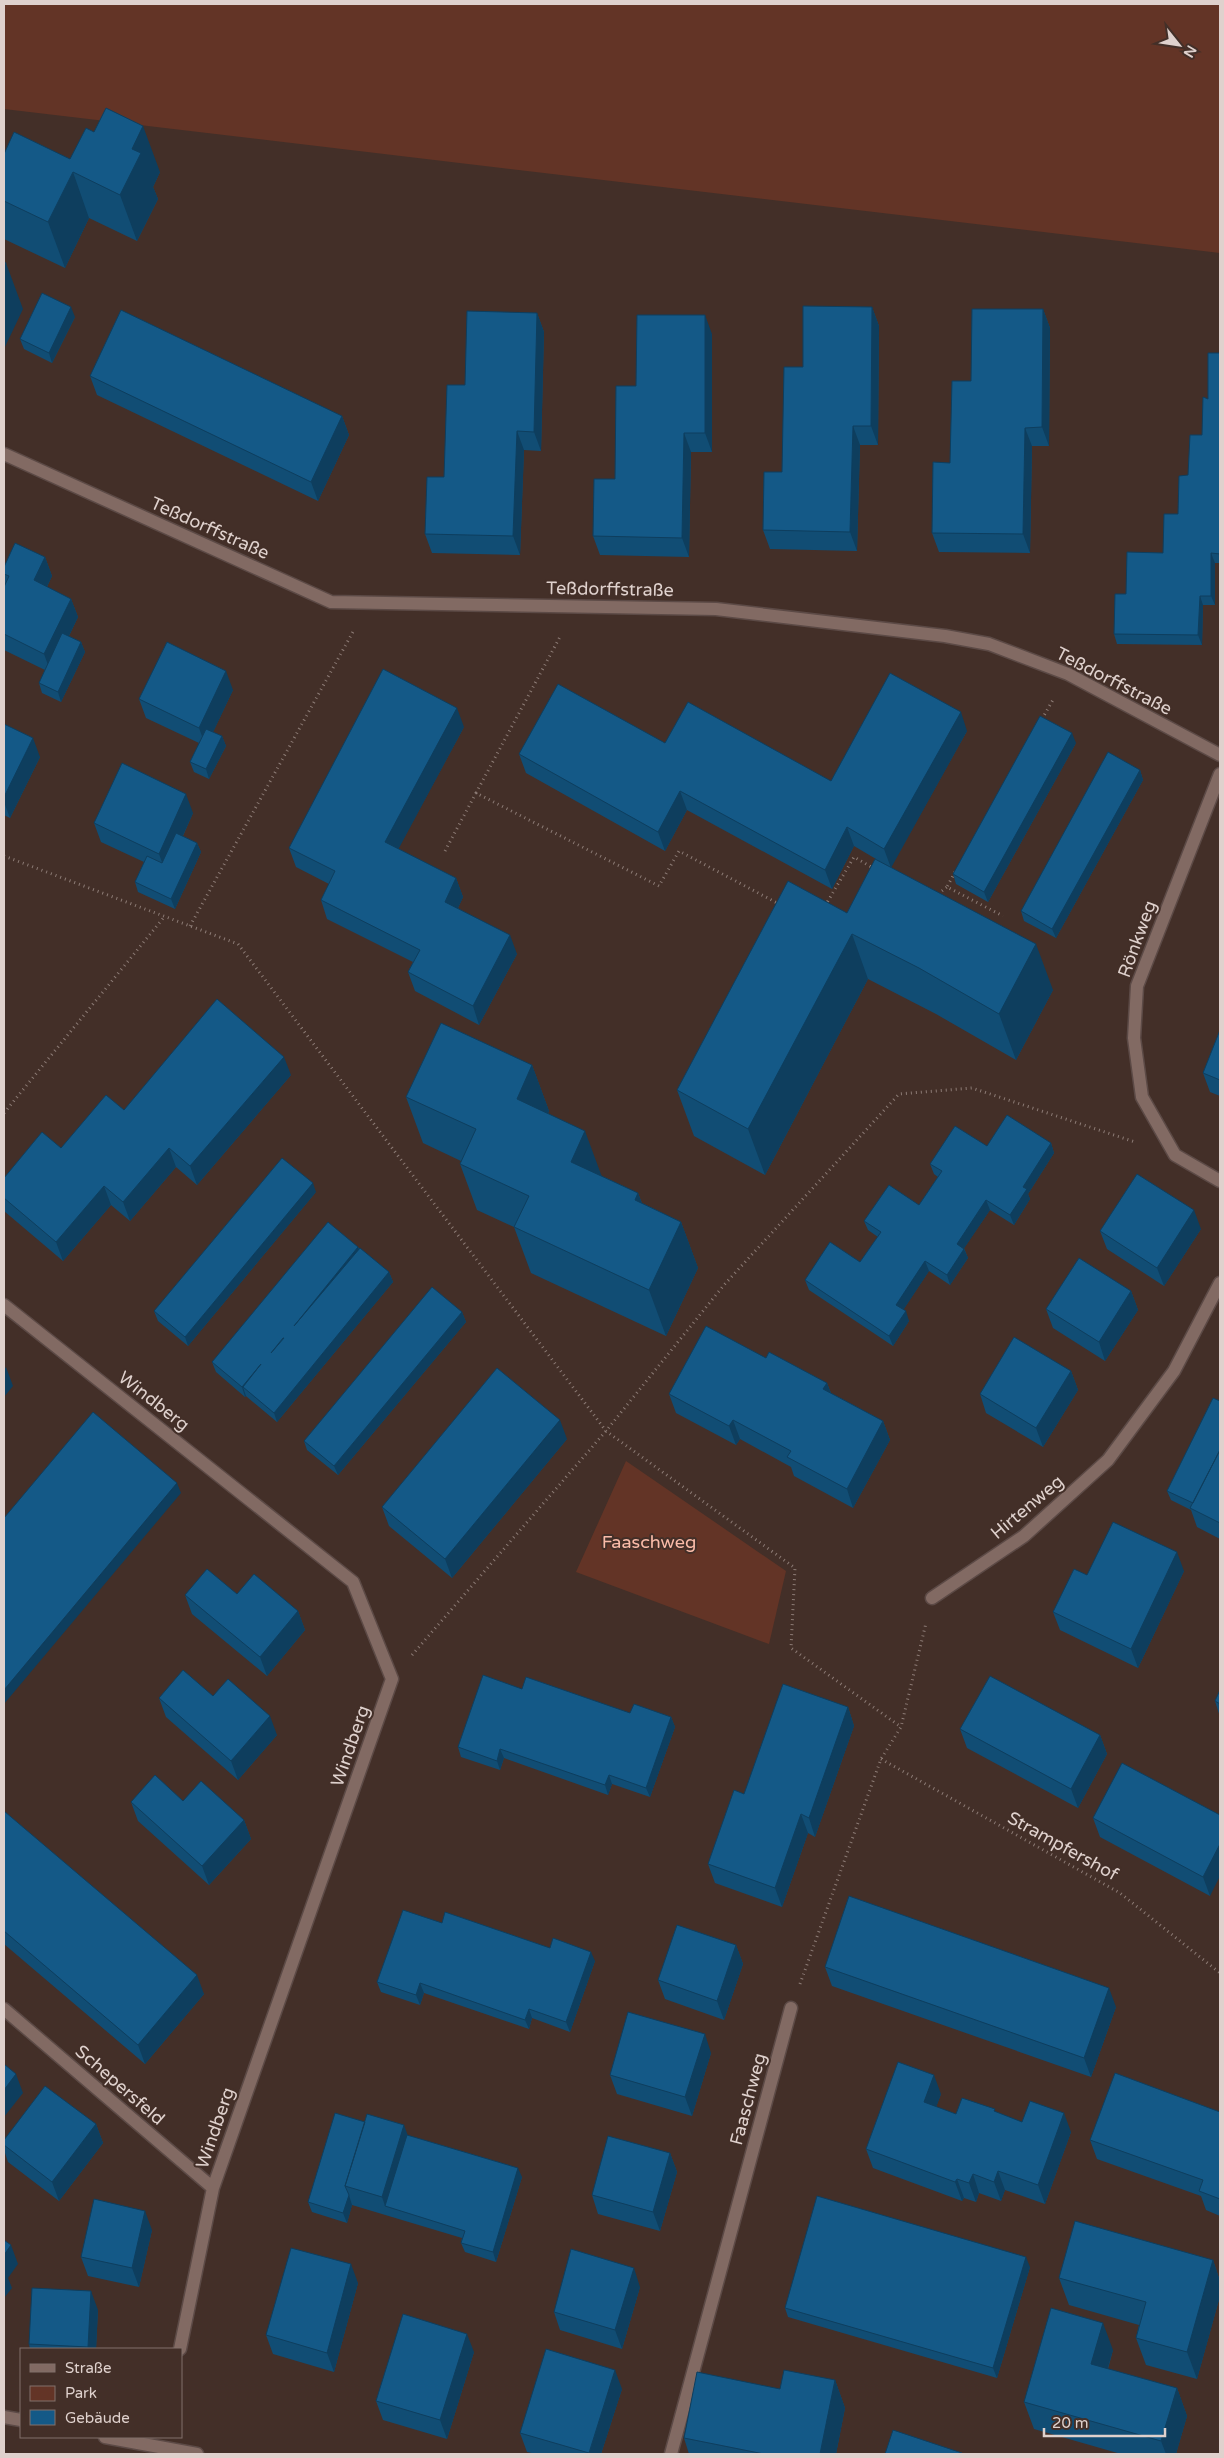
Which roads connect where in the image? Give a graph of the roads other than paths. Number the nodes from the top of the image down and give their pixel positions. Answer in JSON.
{"nodes":[{"id":1,"x":4,"y":454,"type":"edge"},
{"id":2,"x":1220,"y":755,"type":"edge"},
{"id":3,"x":1220,"y":774,"type":"edge"},
{"id":4,"x":1220,"y":1181,"type":"edge"},
{"id":5,"x":1220,"y":1283,"type":"edge"},
{"id":6,"x":4,"y":1305,"type":"edge"},
{"id":7,"x":932,"y":1598,"type":"road end"},
{"id":8,"x":791,"y":2008,"type":"road end"},
{"id":9,"x":4,"y":2009,"type":"edge"},
{"id":10,"x":213,"y":2188,"type":"junction"},
{"id":11,"x":180,"y":2348,"type":"edge"},
{"id":12,"x":4,"y":2417,"type":"edge"},
{"id":13,"x":20,"y":2420,"type":"edge"},
{"id":14,"x":111,"y":2438,"type":"edge"},
{"id":15,"x":160,"y":2446,"type":"edge"},
{"id":16,"x":197,"y":2454,"type":"edge"},
{"id":17,"x":671,"y":2454,"type":"edge"}],
"edges":[{"from":1,"to":2,"type":"street","name":"Teßdorffstraße"},
{"from":3,"to":4,"type":"street","name":"Rönkweg"},
{"from":5,"to":7,"type":"street","name":"Hirtenweg"},
{"from":6,"to":10,"type":"street","name":"Windberg"},
{"from":8,"to":17,"type":"street","name":"Faaschweg"},
{"from":9,"to":10,"type":"street","name":"Schepersfeld"},
{"from":10,"to":11,"type":"street","name":"Windberg"},
{"from":12,"to":13,"type":"street"},
{"from":14,"to":15,"type":"street"},
{"from":15,"to":16,"type":"street"}]}
